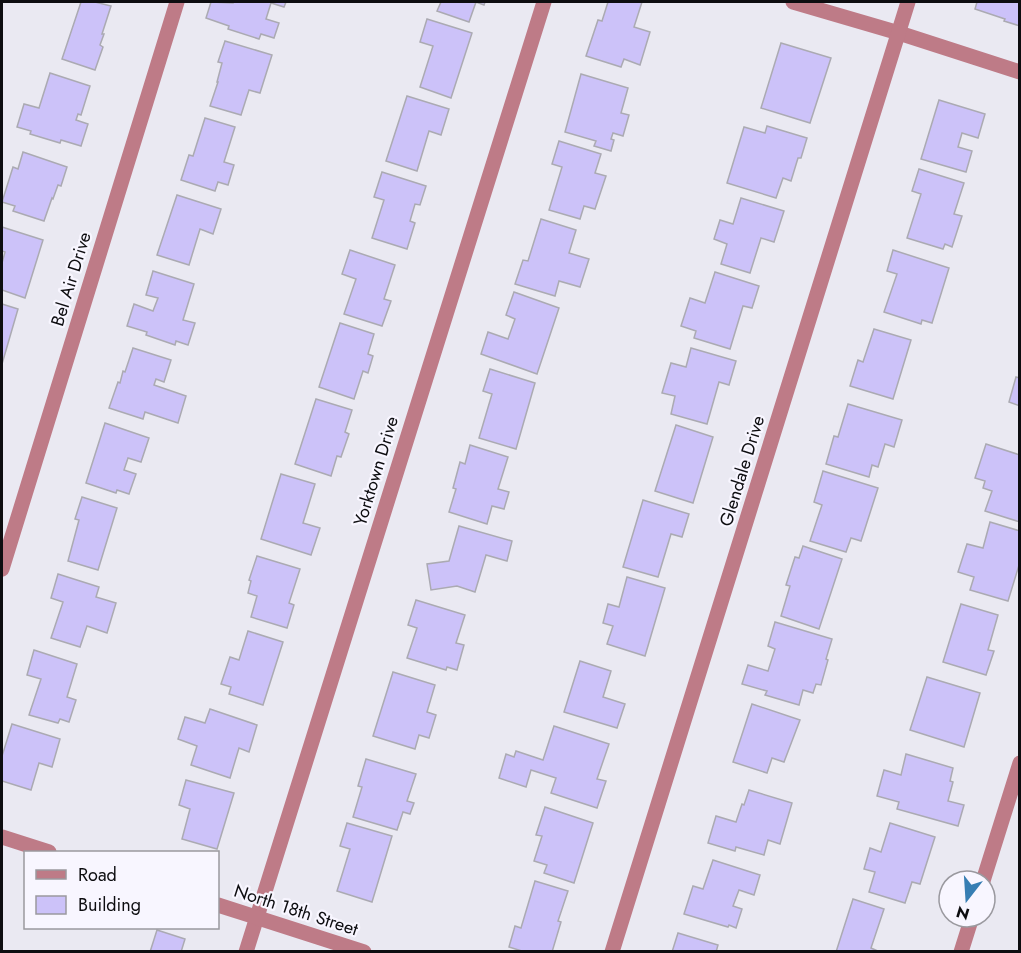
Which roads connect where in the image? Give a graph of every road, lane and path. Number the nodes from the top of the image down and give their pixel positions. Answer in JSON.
{"nodes":[{"id":1,"x":177,"y":2,"type":"edge"},
{"id":2,"x":544,"y":2,"type":"edge"},
{"id":3,"x":793,"y":2,"type":"edge"},
{"id":4,"x":909,"y":2,"type":"edge"},
{"id":5,"x":899,"y":33,"type":"junction"},
{"id":6,"x":1020,"y":72,"type":"edge"},
{"id":7,"x":2,"y":569,"type":"edge"},
{"id":8,"x":1020,"y":763,"type":"edge"},
{"id":9,"x":2,"y":837,"type":"edge"},
{"id":10,"x":46,"y":851,"type":"edge"},
{"id":11,"x":987,"y":869,"type":"edge"},
{"id":12,"x":219,"y":905,"type":"edge"},
{"id":13,"x":257,"y":918,"type":"junction"},
{"id":14,"x":968,"y":929,"type":"edge"},
{"id":15,"x":246,"y":951,"type":"edge"},
{"id":16,"x":364,"y":951,"type":"edge"},
{"id":17,"x":612,"y":951,"type":"edge"},
{"id":18,"x":961,"y":951,"type":"edge"}],
"edges":[{"from":1,"to":7,"type":"street","name":"Bel Air Drive"},
{"from":2,"to":13,"type":"street","name":"Yorktown Drive"},
{"from":3,"to":5,"type":"street"},
{"from":4,"to":5,"type":"street","name":"Glendale Drive"},
{"from":5,"to":6,"type":"street"},
{"from":5,"to":17,"type":"street","name":"Glendale Drive"},
{"from":8,"to":11,"type":"street"},
{"from":9,"to":10,"type":"street"},
{"from":12,"to":13,"type":"street","name":"North 18th Street"},
{"from":13,"to":15,"type":"street","name":"Yorktown Drive"},
{"from":13,"to":16,"type":"street","name":"North 18th Street"},
{"from":14,"to":18,"type":"street"}]}
